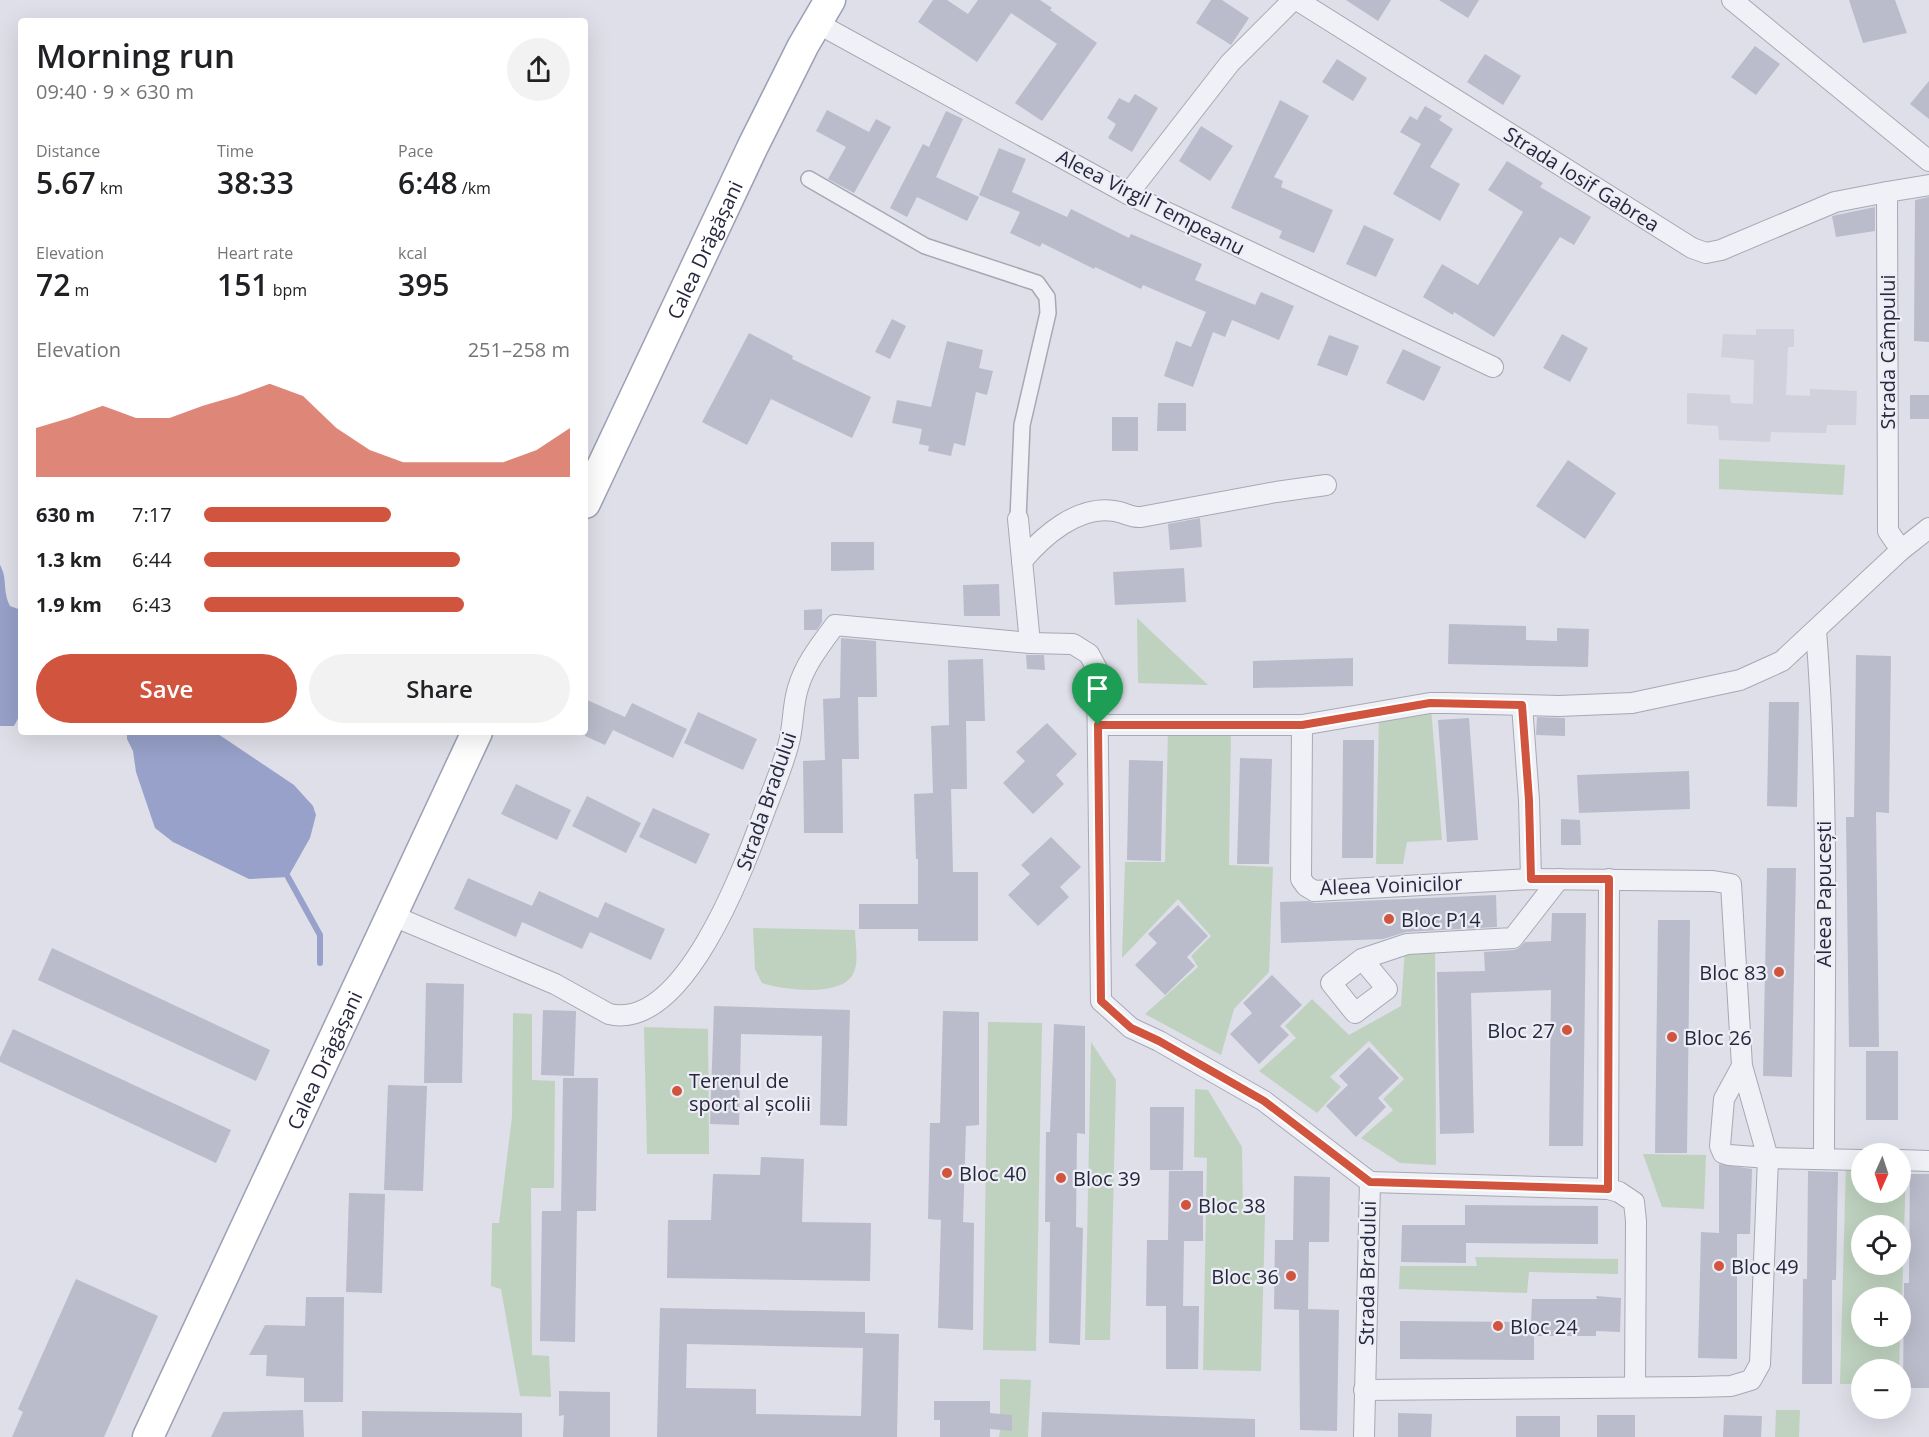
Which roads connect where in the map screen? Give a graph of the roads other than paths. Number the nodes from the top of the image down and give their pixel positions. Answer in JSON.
{"nodes":[{"id":1,"x":1295,"y":0,"type":"edge"},
{"id":2,"x":1732,"y":0,"type":"edge"},
{"id":3,"x":823,"y":12,"type":"edge"},
{"id":4,"x":1929,"y":161,"type":"edge"},
{"id":5,"x":809,"y":179,"type":"dead end"},
{"id":6,"x":1929,"y":185,"type":"edge"},
{"id":7,"x":1887,"y":192,"type":"junction"},
{"id":8,"x":1128,"y":194,"type":"junction"},
{"id":9,"x":1493,"y":367,"type":"dead end"},
{"id":10,"x":1326,"y":485,"type":"dead end"},
{"id":11,"x":588,"y":496,"type":"edge"},
{"id":12,"x":1018,"y":519,"type":"joint"},
{"id":13,"x":1929,"y":528,"type":"edge"},
{"id":14,"x":1901,"y":550,"type":"junction"},
{"id":15,"x":1022,"y":561,"type":"junction"},
{"id":16,"x":1816,"y":630,"type":"junction"},
{"id":17,"x":1030,"y":643,"type":"junction"},
{"id":18,"x":1522,"y":705,"type":"junction"},
{"id":19,"x":1098,"y":725,"type":"junction"},
{"id":20,"x":1302,"y":725,"type":"junction"},
{"id":21,"x":476,"y":735,"type":"edge"},
{"id":22,"x":1531,"y":879,"type":"junction"},
{"id":23,"x":1559,"y":879,"type":"junction"},
{"id":24,"x":1609,"y":879,"type":"junction"},
{"id":25,"x":391,"y":915,"type":"junction"},
{"id":26,"x":1362,"y":959,"type":"dead end"},
{"id":27,"x":1742,"y":1066,"type":"junction"},
{"id":28,"x":1768,"y":1158,"type":"junction"},
{"id":29,"x":1824,"y":1159,"type":"junction"},
{"id":30,"x":1851,"y":1160,"type":"edge"},
{"id":31,"x":1911,"y":1161,"type":"edge"},
{"id":32,"x":1929,"y":1161,"type":"edge"},
{"id":33,"x":1370,"y":1182,"type":"junction"},
{"id":34,"x":1608,"y":1189,"type":"junction"},
{"id":35,"x":1635,"y":1387,"type":"junction"},
{"id":36,"x":169,"y":1389,"type":"junction"},
{"id":37,"x":1364,"y":1390,"type":"junction"},
{"id":38,"x":148,"y":1437,"type":"edge"},
{"id":39,"x":165,"y":1437,"type":"edge"},
{"id":40,"x":1364,"y":1437,"type":"edge"}],
"edges":[{"from":1,"to":7,"type":"street","name":"Strada Iosif Gabrea"},
{"from":1,"to":8,"type":"street"},
{"from":2,"to":4,"type":"street"},
{"from":3,"to":8,"type":"street","name":"Aleea Virgil Tempeanu"},
{"from":3,"to":11,"type":"main road","name":"Calea Drăgășani"},
{"from":5,"to":12,"type":"street"},
{"from":6,"to":7,"type":"street"},
{"from":7,"to":14,"type":"street","name":"Strada Câmpului"},
{"from":8,"to":9,"type":"street","name":"Aleea Virgil Tempeanu"},
{"from":10,"to":15,"type":"street"},
{"from":12,"to":15,"type":"street"},
{"from":13,"to":14,"type":"street"},
{"from":14,"to":16,"type":"street"},
{"from":15,"to":17,"type":"street"},
{"from":16,"to":18,"type":"street"},
{"from":16,"to":29,"type":"street","name":"Aleea Papucești"},
{"from":17,"to":19,"type":"street","name":"Strada Bradului"},
{"from":17,"to":25,"type":"street","name":"Strada Bradului"},
{"from":18,"to":20,"type":"street"},
{"from":18,"to":22,"type":"street"},
{"from":19,"to":20,"type":"street"},
{"from":19,"to":33,"type":"street","name":"Strada Bradului"},
{"from":20,"to":22,"type":"street","name":"Aleea Voinicilor"},
{"from":21,"to":25,"type":"main road","name":"Calea Drăgășani"},
{"from":22,"to":23,"type":"street","name":"Aleea Voinicilor"},
{"from":23,"to":24,"type":"street","name":"Aleea Voinicilor"},
{"from":23,"to":26,"type":"street"},
{"from":24,"to":27,"type":"street","name":"Aleea Voinicilor"},
{"from":24,"to":34,"type":"street"},
{"from":25,"to":36,"type":"main road","name":"Calea Drăgășani"},
{"from":27,"to":28,"type":"street"},
{"from":27,"to":28,"type":"street"},
{"from":28,"to":29,"type":"street"},
{"from":28,"to":35,"type":"street"},
{"from":29,"to":30,"type":"street"},
{"from":31,"to":32,"type":"street"},
{"from":33,"to":34,"type":"street"},
{"from":33,"to":37,"type":"street","name":"Strada Bradului"},
{"from":34,"to":35,"type":"street"},
{"from":35,"to":37,"type":"street"},
{"from":36,"to":38,"type":"main road","name":"Calea Drăgășani"},
{"from":36,"to":39,"type":"main road","name":"Calea Drăgășani"},
{"from":37,"to":40,"type":"street","name":"Strada Bradului"}]}
